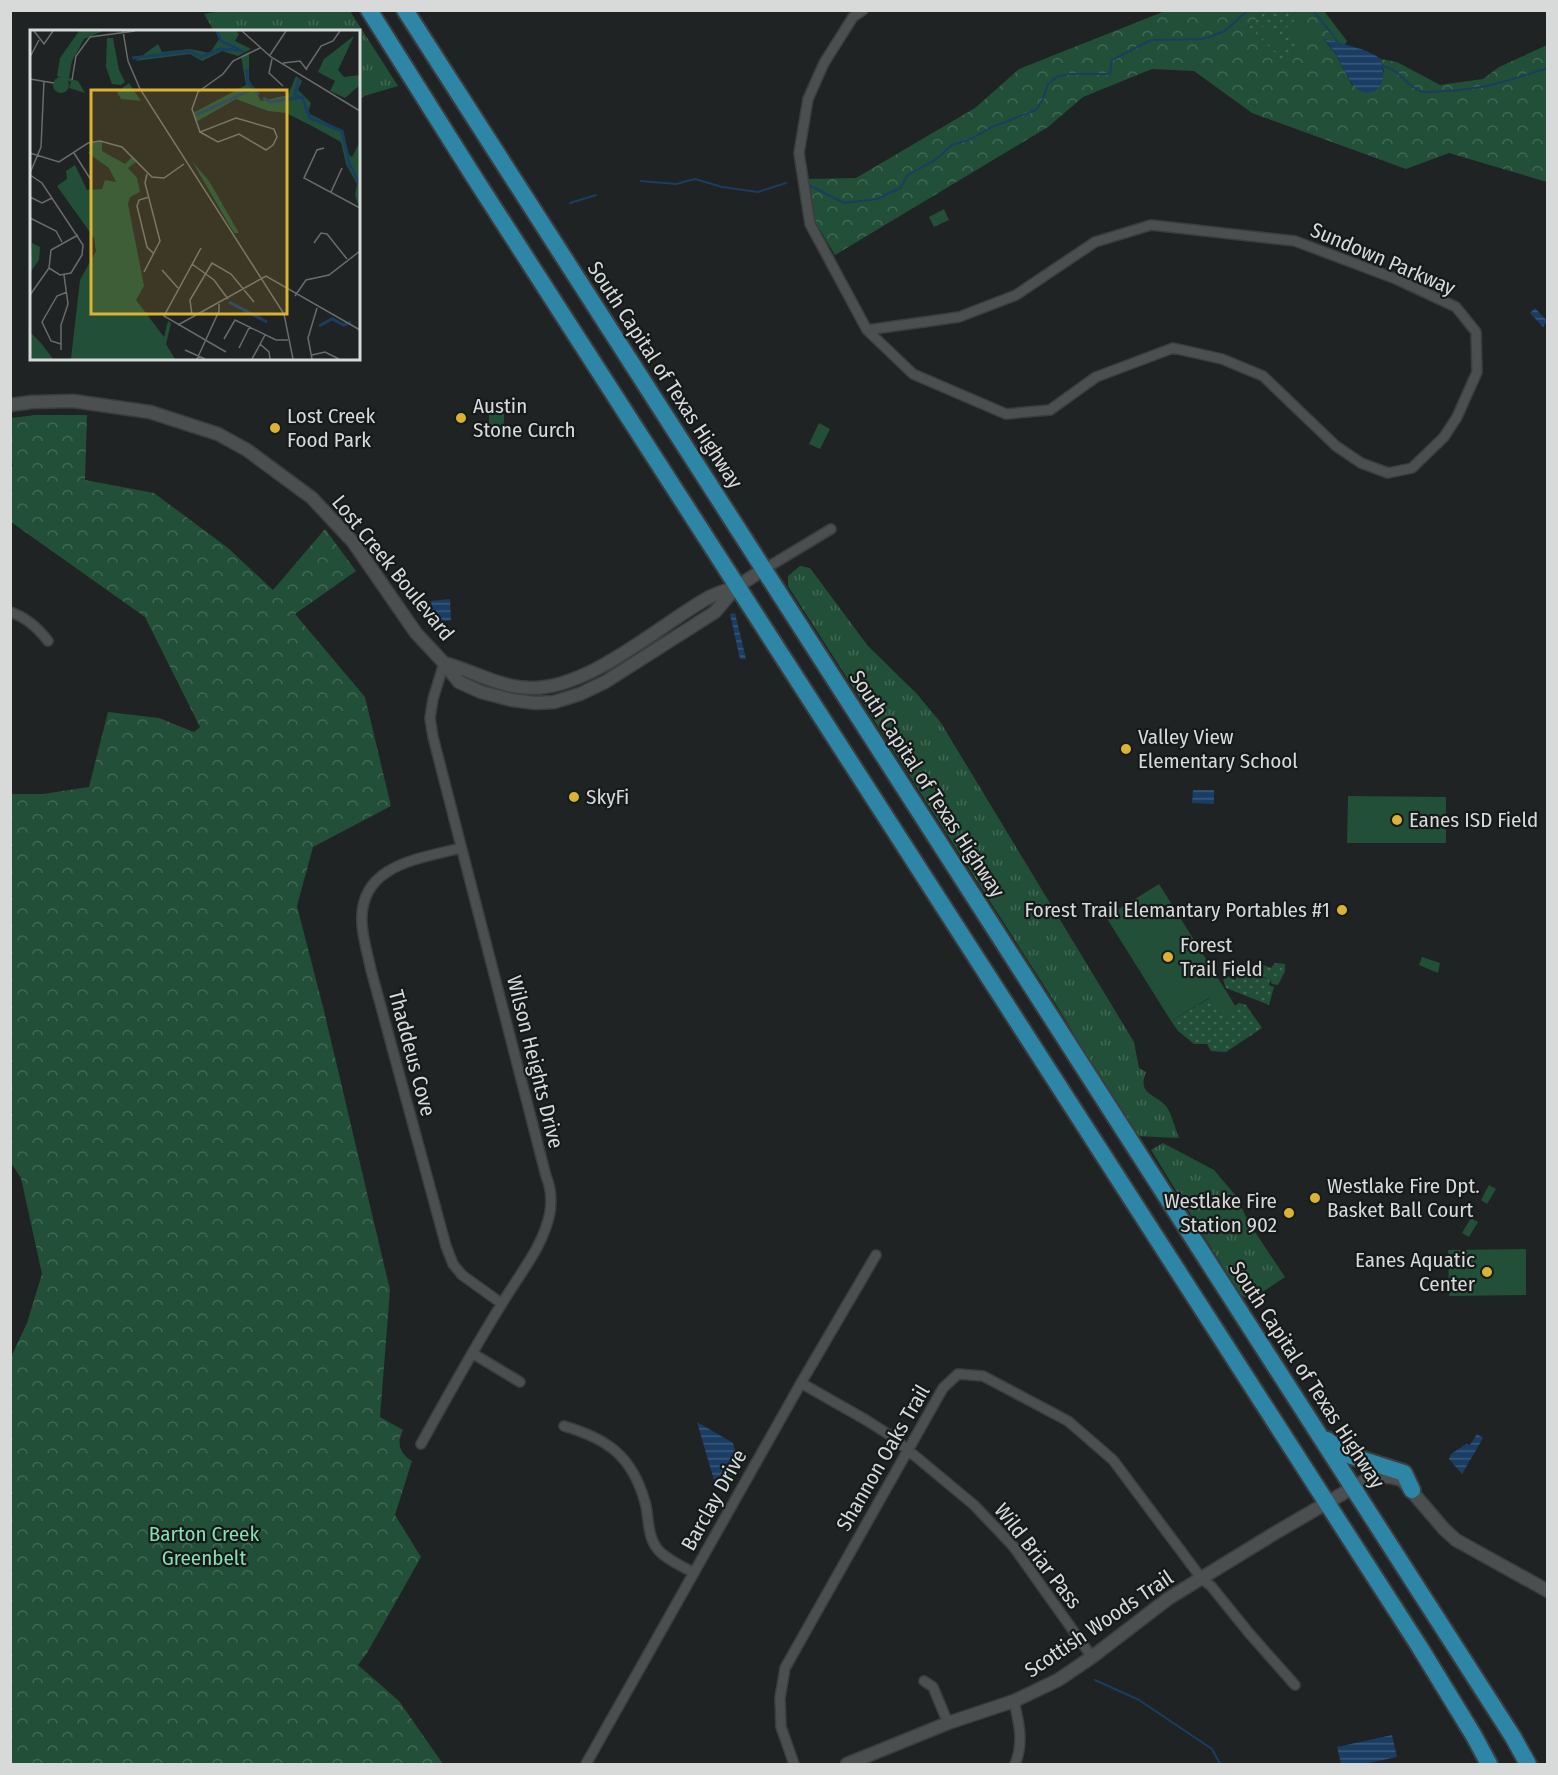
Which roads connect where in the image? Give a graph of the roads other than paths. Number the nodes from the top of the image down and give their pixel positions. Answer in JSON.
{"nodes":[{"id":1,"x":369,"y":10,"type":"edge"},
{"id":2,"x":405,"y":10,"type":"edge"},
{"id":3,"x":863,"y":10,"type":"edge"},
{"id":4,"x":867,"y":330,"type":"junction"},
{"id":5,"x":10,"y":405,"type":"edge"},
{"id":6,"x":831,"y":529,"type":"dead end"},
{"id":7,"x":763,"y":570,"type":"junction"},
{"id":8,"x":737,"y":586,"type":"junction"},
{"id":9,"x":10,"y":612,"type":"edge"},
{"id":10,"x":48,"y":641,"type":"dead end"},
{"id":11,"x":444,"y":663,"type":"junction"},
{"id":12,"x":461,"y":848,"type":"junction"},
{"id":13,"x":876,"y":1255,"type":"dead end"},
{"id":14,"x":501,"y":1304,"type":"junction"},
{"id":15,"x":472,"y":1353,"type":"junction"},
{"id":16,"x":520,"y":1382,"type":"dead end"},
{"id":17,"x":801,"y":1383,"type":"junction"},
{"id":18,"x":564,"y":1426,"type":"dead end"},
{"id":19,"x":1318,"y":1434,"type":"junction"},
{"id":20,"x":421,"y":1444,"type":"dead end"},
{"id":21,"x":908,"y":1449,"type":"junction"},
{"id":22,"x":1353,"y":1488,"type":"junction"},
{"id":23,"x":1412,"y":1490,"type":"junction"},
{"id":24,"x":1326,"y":1503,"type":"junction"},
{"id":25,"x":694,"y":1573,"type":"junction"},
{"id":26,"x":1202,"y":1579,"type":"junction"},
{"id":27,"x":1548,"y":1591,"type":"edge"},
{"id":28,"x":1092,"y":1657,"type":"junction"},
{"id":29,"x":924,"y":1681,"type":"dead end"},
{"id":30,"x":1295,"y":1685,"type":"dead end"},
{"id":31,"x":1014,"y":1701,"type":"junction"},
{"id":32,"x":948,"y":1723,"type":"junction"},
{"id":33,"x":586,"y":1764,"type":"edge"},
{"id":34,"x":795,"y":1764,"type":"edge"},
{"id":35,"x":847,"y":1764,"type":"edge"},
{"id":36,"x":1015,"y":1764,"type":"edge"},
{"id":37,"x":1489,"y":1764,"type":"edge"},
{"id":38,"x":1528,"y":1764,"type":"edge"}],
"edges":[{"from":1,"to":8,"type":"highway"},
{"from":2,"to":7,"type":"highway","name":"South Capital of Texas Highway"},
{"from":3,"to":4,"type":"street","name":"Sundown Parkway"},
{"from":4,"to":4,"type":"street","name":"Sundown Parkway"},
{"from":5,"to":11,"type":"street","name":"Lost Creek Boulevard"},
{"from":6,"to":7,"type":"street","name":"Lost Creek Boulevard"},
{"from":7,"to":8,"type":"street","name":"Lost Creek Boulevard"},
{"from":7,"to":19,"type":"highway","name":"South Capital of Texas Highway"},
{"from":8,"to":11,"type":"street","name":"Lost Creek Boulevard"},
{"from":8,"to":24,"type":"highway"},
{"from":9,"to":10,"type":"street"},
{"from":11,"to":12,"type":"street","name":"Wilson Heights Drive"},
{"from":12,"to":14,"type":"street","name":"Wilson Heights Drive"},
{"from":12,"to":14,"type":"street","name":"Thaddeus Cove"},
{"from":13,"to":17,"type":"street","name":"Barclay Drive"},
{"from":14,"to":15,"type":"street","name":"Wilson Heights Drive"},
{"from":15,"to":16,"type":"street"},
{"from":15,"to":20,"type":"street","name":"Wilson Heights Drive"},
{"from":17,"to":21,"type":"street","name":"Wild Briar Pass"},
{"from":17,"to":25,"type":"street","name":"Barclay Drive"},
{"from":18,"to":25,"type":"street"},
{"from":19,"to":22,"type":"highway","name":"South Capital of Texas Highway"},
{"from":19,"to":23,"type":"highway"},
{"from":21,"to":26,"type":"street","name":"Shannon Oaks Trail"},
{"from":21,"to":28,"type":"street","name":"Wild Briar Pass"},
{"from":21,"to":34,"type":"street","name":"Shannon Oaks Trail"},
{"from":22,"to":23,"type":"street","name":"Scottish Woods Trail"},
{"from":22,"to":24,"type":"street","name":"Scottish Woods Trail"},
{"from":22,"to":38,"type":"highway","name":"South Capital of Texas Highway"},
{"from":23,"to":27,"type":"street"},
{"from":24,"to":26,"type":"street","name":"Scottish Woods Trail"},
{"from":24,"to":37,"type":"highway"},
{"from":25,"to":33,"type":"street","name":"Barclay Drive"},
{"from":26,"to":28,"type":"street","name":"Scottish Woods Trail"},
{"from":26,"to":30,"type":"street","name":"Shannon Oaks Trail"},
{"from":28,"to":31,"type":"street","name":"Scottish Woods Trail"},
{"from":29,"to":32,"type":"street"},
{"from":31,"to":32,"type":"street","name":"Scottish Woods Trail"},
{"from":31,"to":36,"type":"street"},
{"from":32,"to":35,"type":"street","name":"Scottish Woods Trail"}]}
